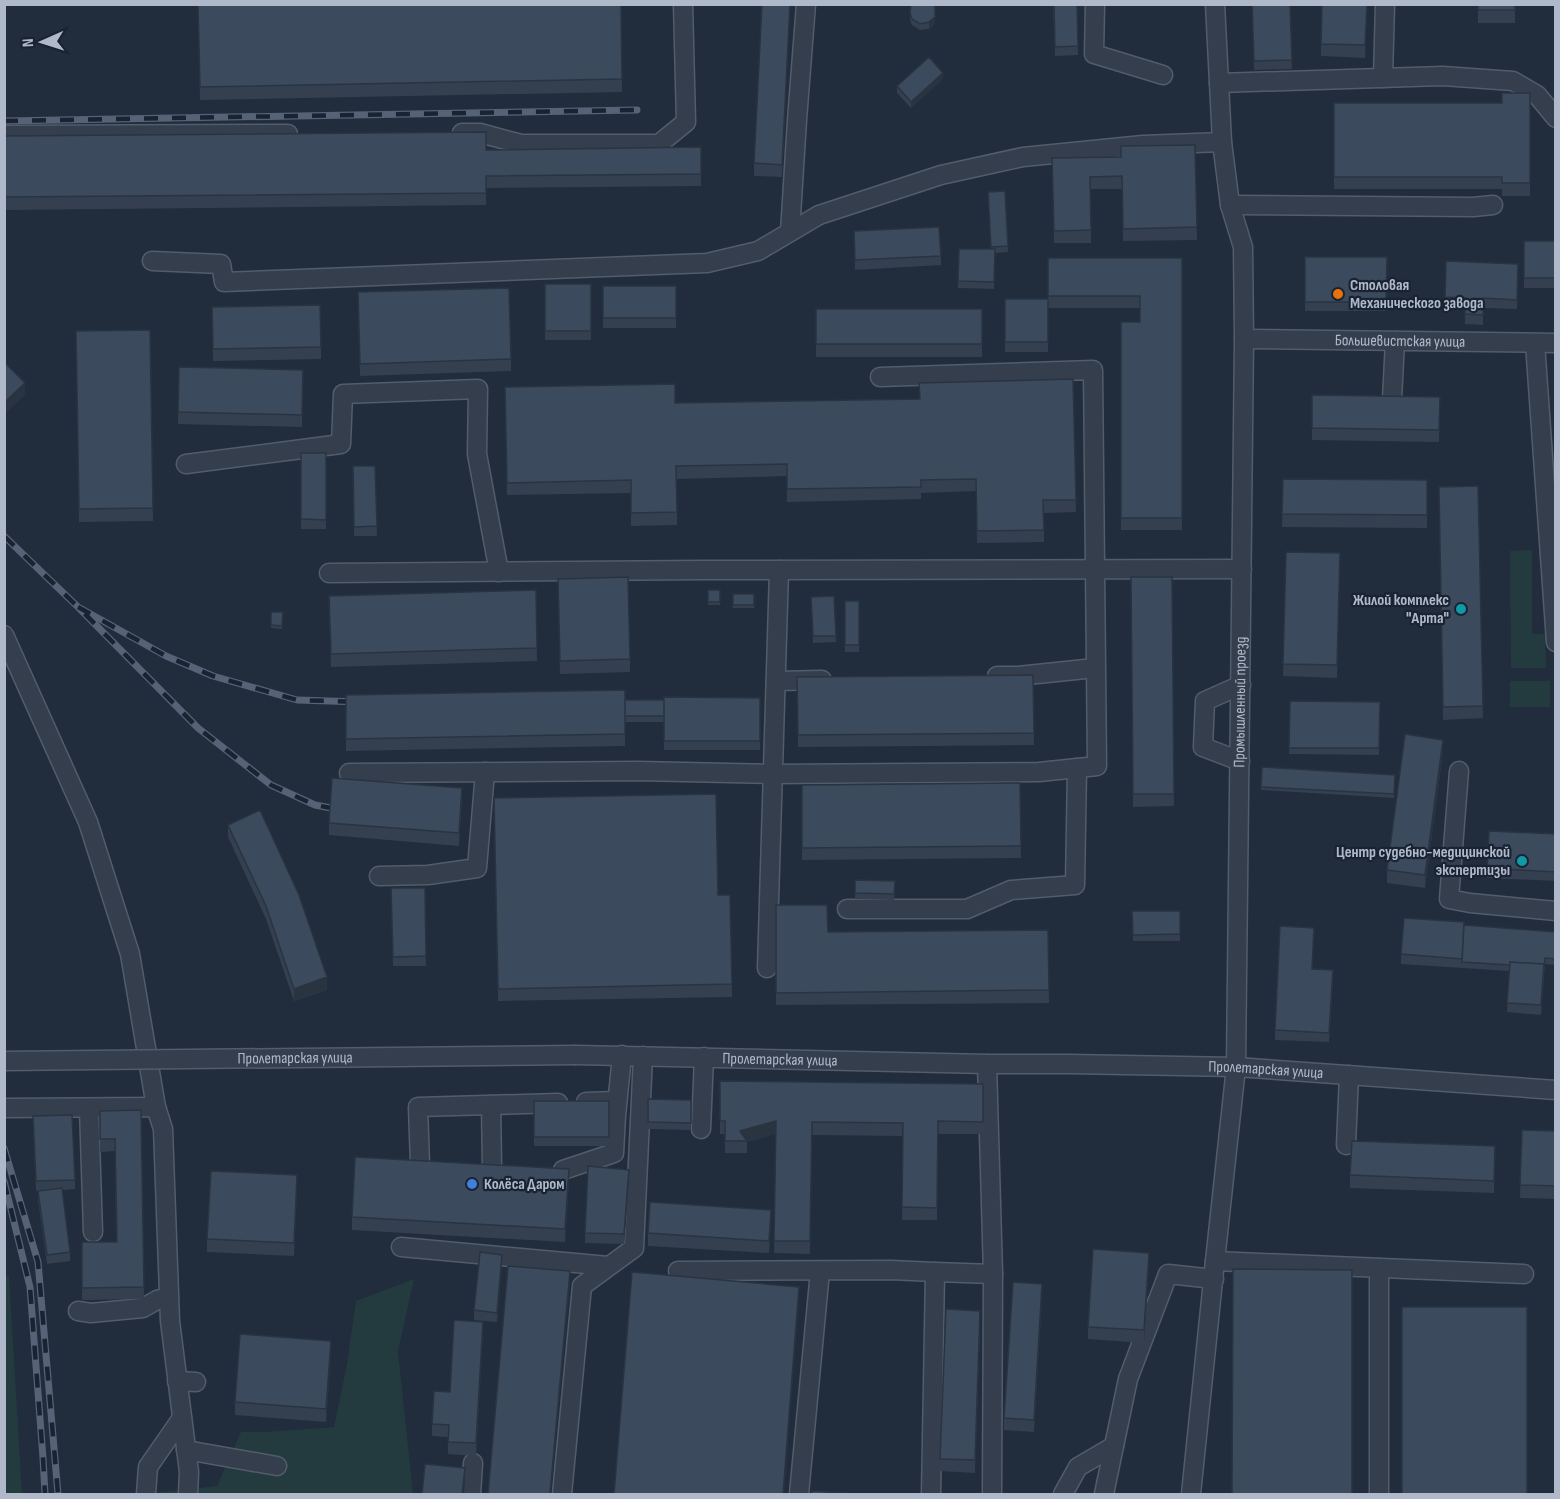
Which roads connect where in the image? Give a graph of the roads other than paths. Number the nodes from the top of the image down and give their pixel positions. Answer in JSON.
{"nodes":[{"id":1,"x":683,"y":4,"type":"edge"},
{"id":2,"x":806,"y":4,"type":"edge"},
{"id":3,"x":1095,"y":4,"type":"edge"},
{"id":4,"x":1215,"y":4,"type":"edge"},
{"id":5,"x":1385,"y":4,"type":"edge"},
{"id":6,"x":1163,"y":75,"type":"dead end"},
{"id":7,"x":1383,"y":78,"type":"junction"},
{"id":8,"x":1219,"y":83,"type":"junction"},
{"id":9,"x":1556,"y":118,"type":"edge"},
{"id":10,"x":445,"y":133,"type":"edge"},
{"id":11,"x":307,"y":134,"type":"edge"},
{"id":12,"x":4,"y":135,"type":"edge"},
{"id":13,"x":1222,"y":142,"type":"junction"},
{"id":14,"x":1230,"y":205,"type":"junction"},
{"id":15,"x":1493,"y":205,"type":"dead end"},
{"id":16,"x":790,"y":232,"type":"junction"},
{"id":17,"x":152,"y":261,"type":"dead end"},
{"id":18,"x":1244,"y":339,"type":"junction"},
{"id":19,"x":1395,"y":341,"type":"junction"},
{"id":20,"x":1535,"y":343,"type":"junction"},
{"id":21,"x":1556,"y":343,"type":"edge"},
{"id":22,"x":880,"y":376,"type":"dead end"},
{"id":23,"x":1392,"y":399,"type":"edge"},
{"id":24,"x":1549,"y":456,"type":"edge"},
{"id":25,"x":186,"y":464,"type":"dead end"},
{"id":26,"x":1096,"y":569,"type":"junction"},
{"id":27,"x":1242,"y":569,"type":"junction"},
{"id":28,"x":779,"y":570,"type":"junction"},
{"id":29,"x":499,"y":572,"type":"junction"},
{"id":30,"x":329,"y":573,"type":"dead end"},
{"id":31,"x":4,"y":635,"type":"edge"},
{"id":32,"x":1556,"y":642,"type":"edge"},
{"id":33,"x":1095,"y":668,"type":"junction"},
{"id":34,"x":984,"y":676,"type":"edge"},
{"id":35,"x":834,"y":680,"type":"edge"},
{"id":36,"x":776,"y":681,"type":"junction"},
{"id":37,"x":1241,"y":685,"type":"junction"},
{"id":38,"x":1240,"y":761,"type":"junction"},
{"id":39,"x":1077,"y":768,"type":"junction"},
{"id":40,"x":1459,"y":771,"type":"dead end"},
{"id":41,"x":485,"y":772,"type":"junction"},
{"id":42,"x":349,"y":773,"type":"dead end"},
{"id":43,"x":773,"y":774,"type":"junction"},
{"id":44,"x":379,"y":876,"type":"dead end"},
{"id":45,"x":848,"y":909,"type":"dead end"},
{"id":46,"x":1556,"y":911,"type":"edge"},
{"id":47,"x":767,"y":968,"type":"dead end"},
{"id":48,"x":622,"y":1055,"type":"junction"},
{"id":49,"x":643,"y":1056,"type":"junction"},
{"id":50,"x":704,"y":1057,"type":"junction"},
{"id":51,"x":4,"y":1061,"type":"edge"},
{"id":52,"x":987,"y":1064,"type":"junction"},
{"id":53,"x":1236,"y":1067,"type":"junction"},
{"id":54,"x":1349,"y":1075,"type":"junction"},
{"id":55,"x":1556,"y":1090,"type":"edge"},
{"id":56,"x":617,"y":1101,"type":"junction"},
{"id":57,"x":491,"y":1105,"type":"junction"},
{"id":58,"x":156,"y":1107,"type":"junction"},
{"id":59,"x":4,"y":1108,"type":"edge"},
{"id":60,"x":88,"y":1108,"type":"junction"},
{"id":61,"x":701,"y":1130,"type":"dead end"},
{"id":62,"x":1346,"y":1145,"type":"dead end"},
{"id":63,"x":420,"y":1164,"type":"edge"},
{"id":64,"x":492,"y":1167,"type":"edge"},
{"id":65,"x":563,"y":1170,"type":"edge"},
{"id":66,"x":93,"y":1232,"type":"dead end"},
{"id":67,"x":401,"y":1247,"type":"dead end"},
{"id":68,"x":608,"y":1266,"type":"junction"},
{"id":69,"x":1379,"y":1268,"type":"junction"},
{"id":70,"x":1214,"y":1270,"type":"junction"},
{"id":71,"x":678,"y":1271,"type":"dead end"},
{"id":72,"x":820,"y":1271,"type":"junction"},
{"id":73,"x":935,"y":1272,"type":"junction"},
{"id":74,"x":993,"y":1274,"type":"junction"},
{"id":75,"x":1524,"y":1274,"type":"dead end"},
{"id":76,"x":169,"y":1297,"type":"junction"},
{"id":77,"x":78,"y":1311,"type":"dead end"},
{"id":78,"x":177,"y":1381,"type":"junction"},
{"id":79,"x":196,"y":1382,"type":"dead end"},
{"id":80,"x":182,"y":1418,"type":"junction"},
{"id":81,"x":1114,"y":1446,"type":"junction"},
{"id":82,"x":186,"y":1450,"type":"junction"},
{"id":83,"x":473,"y":1463,"type":"dead end"},
{"id":84,"x":277,"y":1466,"type":"dead end"},
{"id":85,"x":146,"y":1494,"type":"edge"},
{"id":86,"x":188,"y":1494,"type":"edge"},
{"id":87,"x":471,"y":1494,"type":"edge"},
{"id":88,"x":562,"y":1494,"type":"edge"},
{"id":89,"x":799,"y":1494,"type":"edge"},
{"id":90,"x":931,"y":1494,"type":"edge"},
{"id":91,"x":992,"y":1494,"type":"edge"},
{"id":92,"x":1063,"y":1494,"type":"edge"},
{"id":93,"x":1104,"y":1494,"type":"edge"},
{"id":94,"x":1191,"y":1494,"type":"edge"},
{"id":95,"x":1379,"y":1494,"type":"edge"}],
"edges":[{"from":1,"to":10,"type":"street"},
{"from":2,"to":16,"type":"street"},
{"from":3,"to":6,"type":"street"},
{"from":4,"to":8,"type":"street","name":"Промышленный проезд"},
{"from":5,"to":7,"type":"street"},
{"from":7,"to":8,"type":"street"},
{"from":7,"to":9,"type":"street"},
{"from":8,"to":13,"type":"street","name":"Промышленный проезд"},
{"from":11,"to":12,"type":"street"},
{"from":13,"to":14,"type":"street","name":"Промышленный проезд"},
{"from":13,"to":16,"type":"street"},
{"from":14,"to":15,"type":"street"},
{"from":14,"to":18,"type":"street","name":"Промышленный проезд"},
{"from":16,"to":17,"type":"street"},
{"from":18,"to":19,"type":"street","name":"Большевистская улица"},
{"from":18,"to":27,"type":"street","name":"Промышленный проезд"},
{"from":19,"to":20,"type":"street","name":"Большевистская улица"},
{"from":19,"to":23,"type":"street"},
{"from":20,"to":21,"type":"street","name":"Большевистская улица"},
{"from":20,"to":24,"type":"street"},
{"from":22,"to":26,"type":"street"},
{"from":24,"to":32,"type":"street"},
{"from":25,"to":29,"type":"street"},
{"from":26,"to":27,"type":"street"},
{"from":26,"to":28,"type":"street"},
{"from":26,"to":33,"type":"street"},
{"from":27,"to":37,"type":"street","name":"Промышленный проезд"},
{"from":28,"to":29,"type":"street"},
{"from":28,"to":36,"type":"street"},
{"from":29,"to":30,"type":"street"},
{"from":31,"to":58,"type":"street"},
{"from":33,"to":34,"type":"street"},
{"from":33,"to":39,"type":"street"},
{"from":35,"to":36,"type":"street"},
{"from":36,"to":43,"type":"street"},
{"from":37,"to":38,"type":"street","name":"Промышленный проезд"},
{"from":37,"to":38,"type":"street"},
{"from":38,"to":53,"type":"street","name":"Промышленный проезд"},
{"from":39,"to":43,"type":"street"},
{"from":39,"to":45,"type":"street"},
{"from":40,"to":46,"type":"street"},
{"from":41,"to":42,"type":"street"},
{"from":41,"to":43,"type":"street"},
{"from":41,"to":44,"type":"street"},
{"from":43,"to":47,"type":"street"},
{"from":48,"to":49,"type":"street","name":"Пролетарская улица"},
{"from":48,"to":51,"type":"street","name":"Пролетарская улица","bridge":true},
{"from":48,"to":56,"type":"street"},
{"from":49,"to":50,"type":"street","name":"Пролетарская улица"},
{"from":49,"to":68,"type":"street"},
{"from":50,"to":52,"type":"street","name":"Пролетарская улица"},
{"from":50,"to":61,"type":"street"},
{"from":52,"to":53,"type":"street","name":"Пролетарская улица"},
{"from":52,"to":74,"type":"street"},
{"from":53,"to":54,"type":"street","name":"Пролетарская улица"},
{"from":53,"to":70,"type":"street","name":"Промышленный проезд"},
{"from":54,"to":55,"type":"street","name":"Пролетарская улица"},
{"from":54,"to":62,"type":"street"},
{"from":56,"to":57,"type":"street"},
{"from":56,"to":65,"type":"street"},
{"from":57,"to":63,"type":"street"},
{"from":57,"to":64,"type":"street"},
{"from":58,"to":60,"type":"street"},
{"from":58,"to":76,"type":"street"},
{"from":59,"to":60,"type":"street"},
{"from":60,"to":66,"type":"street"},
{"from":67,"to":68,"type":"street"},
{"from":68,"to":88,"type":"street"},
{"from":69,"to":70,"type":"street"},
{"from":69,"to":75,"type":"street"},
{"from":69,"to":95,"type":"street"},
{"from":70,"to":81,"type":"street"},
{"from":70,"to":94,"type":"street","name":"Промышленный проезд"},
{"from":71,"to":72,"type":"street"},
{"from":72,"to":73,"type":"street"},
{"from":72,"to":89,"type":"street"},
{"from":73,"to":74,"type":"street"},
{"from":73,"to":90,"type":"street"},
{"from":74,"to":91,"type":"street"},
{"from":76,"to":77,"type":"street"},
{"from":76,"to":78,"type":"street"},
{"from":78,"to":79,"type":"street"},
{"from":78,"to":80,"type":"street"},
{"from":80,"to":82,"type":"street"},
{"from":80,"to":85,"type":"street"},
{"from":81,"to":92,"type":"street"},
{"from":81,"to":93,"type":"street"},
{"from":82,"to":84,"type":"street"},
{"from":82,"to":86,"type":"street"},
{"from":83,"to":87,"type":"street"}]}
